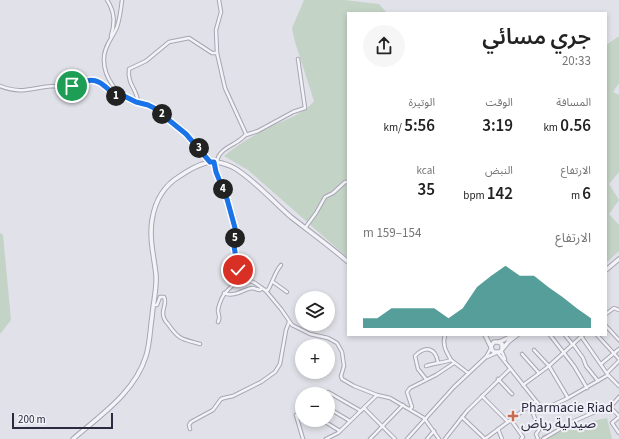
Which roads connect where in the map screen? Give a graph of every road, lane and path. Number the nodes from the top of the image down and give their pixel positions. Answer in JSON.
{"nodes":[{"id":1,"x":107,"y":0,"type":"edge"},
{"id":2,"x":122,"y":0,"type":"edge"},
{"id":3,"x":219,"y":0,"type":"edge"},
{"id":4,"x":108,"y":42,"type":"junction"},
{"id":5,"x":217,"y":53,"type":"junction"},
{"id":6,"x":298,"y":59,"type":"dead end"},
{"id":7,"x":0,"y":86,"type":"edge"},
{"id":8,"x":122,"y":95,"type":"junction"},
{"id":9,"x":138,"y":103,"type":"junction"},
{"id":10,"x":246,"y":135,"type":"junction"},
{"id":11,"x":214,"y":162,"type":"junction"},
{"id":12,"x":347,"y":182,"type":"edge"},
{"id":13,"x":305,"y":228,"type":"junction"},
{"id":14,"x":619,"y":259,"type":"edge"},
{"id":15,"x":347,"y":261,"type":"edge"},
{"id":16,"x":280,"y":265,"type":"dead end"},
{"id":17,"x":607,"y":269,"type":"edge"},
{"id":18,"x":242,"y":277,"type":"junction"},
{"id":19,"x":273,"y":282,"type":"junction"},
{"id":20,"x":264,"y":289,"type":"junction"},
{"id":21,"x":287,"y":292,"type":"dead end"},
{"id":22,"x":224,"y":293,"type":"junction"},
{"id":23,"x":154,"y":305,"type":"junction"},
{"id":24,"x":619,"y":310,"type":"edge"},
{"id":25,"x":607,"y":313,"type":"edge"},
{"id":26,"x":218,"y":322,"type":"dead end"},
{"id":27,"x":289,"y":322,"type":"junction"},
{"id":28,"x":607,"y":327,"type":"edge"},
{"id":29,"x":445,"y":336,"type":"edge"},
{"id":30,"x":485,"y":336,"type":"edge"},
{"id":31,"x":487,"y":336,"type":"edge"},
{"id":32,"x":507,"y":336,"type":"edge"},
{"id":33,"x":515,"y":336,"type":"edge"},
{"id":34,"x":551,"y":336,"type":"edge"},
{"id":35,"x":566,"y":336,"type":"edge"},
{"id":36,"x":582,"y":336,"type":"edge"},
{"id":37,"x":599,"y":336,"type":"edge"},
{"id":38,"x":619,"y":340,"type":"edge"},
{"id":39,"x":497,"y":342,"type":"junction"},
{"id":40,"x":200,"y":344,"type":"dead end"},
{"id":41,"x":573,"y":344,"type":"junction"},
{"id":42,"x":491,"y":348,"type":"junction"},
{"id":43,"x":619,"y":349,"type":"edge"},
{"id":44,"x":534,"y":350,"type":"dead end"},
{"id":45,"x":499,"y":351,"type":"junction"},
{"id":46,"x":564,"y":352,"type":"junction"},
{"id":47,"x":614,"y":353,"type":"junction"},
{"id":48,"x":522,"y":354,"type":"dead end"},
{"id":49,"x":486,"y":357,"type":"junction"},
{"id":50,"x":451,"y":360,"type":"junction"},
{"id":51,"x":619,"y":360,"type":"edge"},
{"id":52,"x":438,"y":363,"type":"junction"},
{"id":53,"x":454,"y":363,"type":"junction"},
{"id":54,"x":601,"y":364,"type":"junction"},
{"id":55,"x":426,"y":366,"type":"dead end"},
{"id":56,"x":549,"y":366,"type":"junction"},
{"id":57,"x":510,"y":369,"type":"junction"},
{"id":58,"x":539,"y":373,"type":"junction"},
{"id":59,"x":468,"y":374,"type":"junction"},
{"id":60,"x":607,"y":374,"type":"junction"},
{"id":61,"x":426,"y":379,"type":"junction"},
{"id":62,"x":498,"y":379,"type":"junction"},
{"id":63,"x":598,"y":381,"type":"junction"},
{"id":64,"x":523,"y":385,"type":"junction"},
{"id":65,"x":619,"y":386,"type":"edge"},
{"id":66,"x":587,"y":388,"type":"junction"},
{"id":67,"x":512,"y":394,"type":"dead end"},
{"id":68,"x":377,"y":395,"type":"junction"},
{"id":69,"x":335,"y":396,"type":"edge"},
{"id":70,"x":482,"y":396,"type":"junction"},
{"id":71,"x":619,"y":397,"type":"edge"},
{"id":72,"x":568,"y":398,"type":"junction"},
{"id":73,"x":536,"y":401,"type":"junction"},
{"id":74,"x":403,"y":405,"type":"junction"},
{"id":75,"x":528,"y":406,"type":"junction"},
{"id":76,"x":609,"y":406,"type":"junction"},
{"id":77,"x":365,"y":409,"type":"junction"},
{"id":78,"x":410,"y":409,"type":"junction"},
{"id":79,"x":360,"y":411,"type":"junction"},
{"id":80,"x":335,"y":412,"type":"edge"},
{"id":81,"x":462,"y":417,"type":"junction"},
{"id":82,"x":619,"y":417,"type":"edge"},
{"id":83,"x":424,"y":418,"type":"junction"},
{"id":84,"x":350,"y":421,"type":"junction"},
{"id":85,"x":509,"y":421,"type":"junction"},
{"id":86,"x":383,"y":426,"type":"junction"},
{"id":87,"x":300,"y":427,"type":"edge"},
{"id":88,"x":333,"y":427,"type":"edge"},
{"id":89,"x":190,"y":429,"type":"dead end"},
{"id":90,"x":498,"y":429,"type":"junction"},
{"id":91,"x":340,"y":431,"type":"junction"},
{"id":92,"x":434,"y":431,"type":"junction"},
{"id":93,"x":619,"y":433,"type":"edge"},
{"id":94,"x":73,"y":439,"type":"edge"},
{"id":95,"x":303,"y":439,"type":"edge"},
{"id":96,"x":326,"y":439,"type":"edge"},
{"id":97,"x":370,"y":439,"type":"edge"},
{"id":98,"x":395,"y":439,"type":"edge"},
{"id":99,"x":407,"y":439,"type":"edge"},
{"id":100,"x":427,"y":439,"type":"edge"},
{"id":101,"x":439,"y":439,"type":"edge"},
{"id":102,"x":445,"y":439,"type":"edge"},
{"id":103,"x":485,"y":439,"type":"edge"},
{"id":104,"x":502,"y":439,"type":"edge"},
{"id":105,"x":521,"y":439,"type":"edge"},
{"id":106,"x":538,"y":439,"type":"edge"},
{"id":107,"x":543,"y":439,"type":"edge"}],
"edges":[{"from":1,"to":4,"type":"street"},
{"from":2,"to":4,"type":"street"},
{"from":3,"to":5,"type":"street"},
{"from":4,"to":8,"type":"street"},
{"from":5,"to":9,"type":"street"},
{"from":5,"to":10,"type":"street"},
{"from":6,"to":10,"type":"street"},
{"from":7,"to":8,"type":"street"},
{"from":8,"to":9,"type":"street"},
{"from":9,"to":11,"type":"street"},
{"from":10,"to":11,"type":"street"},
{"from":11,"to":13,"type":"street"},
{"from":11,"to":18,"type":"street"},
{"from":11,"to":23,"type":"street"},
{"from":12,"to":13,"type":"street"},
{"from":13,"to":15,"type":"street"},
{"from":14,"to":17,"type":"street"},
{"from":16,"to":19,"type":"street"},
{"from":18,"to":20,"type":"street"},
{"from":18,"to":22,"type":"street"},
{"from":19,"to":20,"type":"street"},
{"from":19,"to":21,"type":"street"},
{"from":20,"to":22,"type":"street"},
{"from":20,"to":27,"type":"street"},
{"from":22,"to":26,"type":"street"},
{"from":23,"to":40,"type":"street"},
{"from":23,"to":94,"type":"street"},
{"from":24,"to":25,"type":"street"},
{"from":27,"to":68,"type":"street"},
{"from":27,"to":89,"type":"street"},
{"from":28,"to":38,"type":"street"},
{"from":29,"to":50,"type":"street"},
{"from":30,"to":42,"type":"street"},
{"from":31,"to":39,"type":"street"},
{"from":32,"to":39,"type":"street"},
{"from":33,"to":45,"type":"street"},
{"from":34,"to":46,"type":"street"},
{"from":35,"to":41,"type":"street"},
{"from":36,"to":41,"type":"street"},
{"from":36,"to":54,"type":"street"},
{"from":37,"to":47,"type":"street"},
{"from":39,"to":42,"type":"street"},
{"from":39,"to":45,"type":"street"},
{"from":41,"to":46,"type":"street"},
{"from":41,"to":63,"type":"street"},
{"from":42,"to":45,"type":"street"},
{"from":42,"to":49,"type":"street"},
{"from":43,"to":47,"type":"street"},
{"from":44,"to":56,"type":"street"},
{"from":45,"to":49,"type":"street"},
{"from":45,"to":57,"type":"street"},
{"from":46,"to":56,"type":"street"},
{"from":46,"to":66,"type":"street"},
{"from":47,"to":51,"type":"street"},
{"from":47,"to":54,"type":"street"},
{"from":48,"to":58,"type":"street"},
{"from":49,"to":59,"type":"street"},
{"from":50,"to":52,"type":"street"},
{"from":50,"to":53,"type":"street"},
{"from":51,"to":60,"type":"street"},
{"from":52,"to":55,"type":"street"},
{"from":52,"to":61,"type":"street"},
{"from":53,"to":59,"type":"street"},
{"from":53,"to":61,"type":"street"},
{"from":54,"to":60,"type":"street"},
{"from":56,"to":58,"type":"street"},
{"from":56,"to":72,"type":"street"},
{"from":57,"to":62,"type":"street"},
{"from":57,"to":64,"type":"street"},
{"from":58,"to":64,"type":"street"},
{"from":59,"to":83,"type":"street"},
{"from":60,"to":63,"type":"street"},
{"from":60,"to":65,"type":"street"},
{"from":61,"to":78,"type":"street"},
{"from":62,"to":67,"type":"street"},
{"from":62,"to":70,"type":"street"},
{"from":63,"to":66,"type":"street"},
{"from":64,"to":73,"type":"street"},
{"from":66,"to":72,"type":"street"},
{"from":68,"to":74,"type":"street"},
{"from":68,"to":77,"type":"street"},
{"from":69,"to":79,"type":"street"},
{"from":70,"to":81,"type":"street"},
{"from":70,"to":85,"type":"street"},
{"from":71,"to":76,"type":"street"},
{"from":72,"to":73,"type":"street"},
{"from":73,"to":75,"type":"street"},
{"from":74,"to":78,"type":"street"},
{"from":74,"to":86,"type":"street"},
{"from":75,"to":85,"type":"street"},
{"from":75,"to":106,"type":"street"},
{"from":76,"to":82,"type":"street"},
{"from":76,"to":107,"type":"street"},
{"from":77,"to":79,"type":"street"},
{"from":77,"to":86,"type":"street"},
{"from":78,"to":83,"type":"street"},
{"from":79,"to":84,"type":"street"},
{"from":80,"to":84,"type":"street"},
{"from":81,"to":102,"type":"street"},
{"from":81,"to":103,"type":"street"},
{"from":82,"to":93,"type":"street"},
{"from":83,"to":92,"type":"street"},
{"from":83,"to":99,"type":"street"},
{"from":84,"to":91,"type":"street"},
{"from":85,"to":90,"type":"street"},
{"from":85,"to":105,"type":"street"},
{"from":86,"to":97,"type":"street"},
{"from":86,"to":98,"type":"street"},
{"from":87,"to":95,"type":"street"},
{"from":88,"to":91,"type":"street"},
{"from":90,"to":103,"type":"street"},
{"from":90,"to":104,"type":"street"},
{"from":91,"to":96,"type":"street"},
{"from":92,"to":100,"type":"street"},
{"from":92,"to":101,"type":"street"}]}
